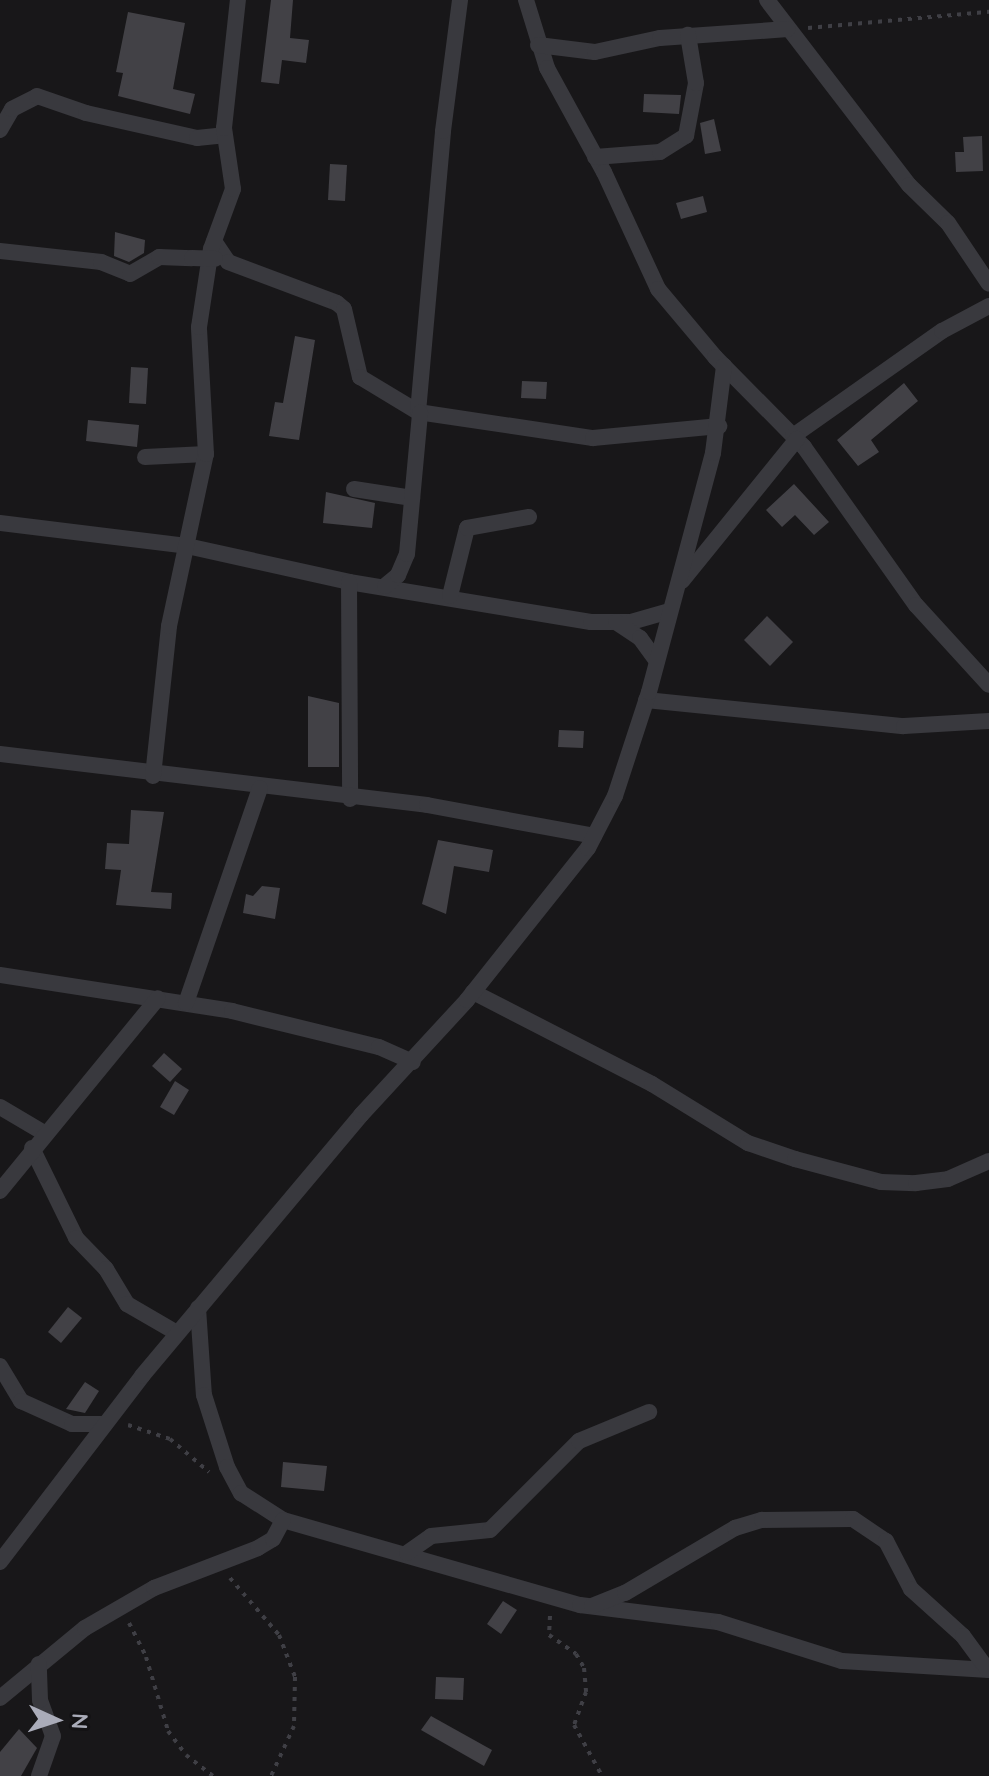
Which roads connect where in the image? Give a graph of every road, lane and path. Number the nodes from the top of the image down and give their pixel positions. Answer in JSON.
{"nodes":[{"id":1,"x":238,"y":0,"type":"edge"},
{"id":2,"x":460,"y":0,"type":"edge"},
{"id":3,"x":767,"y":0,"type":"edge"},
{"id":4,"x":526,"y":2,"type":"edge"},
{"id":5,"x":989,"y":12,"type":"edge"},
{"id":6,"x":788,"y":29,"type":"junction"},
{"id":7,"x":688,"y":35,"type":"junction"},
{"id":8,"x":538,"y":45,"type":"junction"},
{"id":9,"x":0,"y":130,"type":"edge"},
{"id":10,"x":226,"y":143,"type":"junction"},
{"id":11,"x":595,"y":157,"type":"junction"},
{"id":12,"x":213,"y":240,"type":"junction"},
{"id":13,"x":0,"y":251,"type":"edge"},
{"id":14,"x":215,"y":259,"type":"dead end"},
{"id":15,"x":989,"y":284,"type":"edge"},
{"id":16,"x":989,"y":306,"type":"edge"},
{"id":17,"x":724,"y":366,"type":"junction"},
{"id":18,"x":419,"y":412,"type":"junction"},
{"id":19,"x":719,"y":426,"type":"junction"},
{"id":20,"x":795,"y":438,"type":"junction"},
{"id":21,"x":206,"y":454,"type":"junction"},
{"id":22,"x":145,"y":457,"type":"dead end"},
{"id":23,"x":354,"y":489,"type":"dead end"},
{"id":24,"x":412,"y":498,"type":"junction"},
{"id":25,"x":529,"y":517,"type":"dead end"},
{"id":26,"x":0,"y":523,"type":"edge"},
{"id":27,"x":187,"y":546,"type":"junction"},
{"id":28,"x":349,"y":582,"type":"junction"},
{"id":29,"x":385,"y":586,"type":"junction"},
{"id":30,"x":676,"y":587,"type":"junction"},
{"id":31,"x":450,"y":596,"type":"junction"},
{"id":32,"x":669,"y":611,"type":"junction"},
{"id":33,"x":616,"y":622,"type":"junction"},
{"id":34,"x":655,"y":659,"type":"junction"},
{"id":35,"x":989,"y":685,"type":"edge"},
{"id":36,"x":646,"y":700,"type":"junction"},
{"id":37,"x":989,"y":721,"type":"edge"},
{"id":38,"x":0,"y":754,"type":"edge"},
{"id":39,"x":153,"y":776,"type":"junction"},
{"id":40,"x":260,"y":788,"type":"junction"},
{"id":41,"x":350,"y":799,"type":"junction"},
{"id":42,"x":594,"y":836,"type":"junction"},
{"id":43,"x":0,"y":975,"type":"edge"},
{"id":44,"x":473,"y":992,"type":"junction"},
{"id":45,"x":158,"y":998,"type":"junction"},
{"id":46,"x":186,"y":1003,"type":"junction"},
{"id":47,"x":413,"y":1062,"type":"junction"},
{"id":48,"x":0,"y":1107,"type":"edge"},
{"id":49,"x":44,"y":1133,"type":"junction"},
{"id":50,"x":32,"y":1148,"type":"junction"},
{"id":51,"x":989,"y":1161,"type":"edge"},
{"id":52,"x":0,"y":1191,"type":"edge"},
{"id":53,"x":198,"y":1308,"type":"junction"},
{"id":54,"x":177,"y":1333,"type":"junction"},
{"id":55,"x":0,"y":1366,"type":"edge"},
{"id":56,"x":649,"y":1412,"type":"dead end"},
{"id":57,"x":106,"y":1422,"type":"junction"},
{"id":58,"x":241,"y":1493,"type":"junction"},
{"id":59,"x":283,"y":1520,"type":"junction"},
{"id":60,"x":407,"y":1553,"type":"junction"},
{"id":61,"x":0,"y":1562,"type":"edge"},
{"id":62,"x":217,"y":1565,"type":"junction"},
{"id":63,"x":553,"y":1598,"type":"junction"},
{"id":64,"x":120,"y":1607,"type":"junction"},
{"id":65,"x":591,"y":1607,"type":"junction"},
{"id":66,"x":39,"y":1664,"type":"junction"},
{"id":67,"x":989,"y":1670,"type":"edge"},
{"id":68,"x":0,"y":1698,"type":"edge"},
{"id":69,"x":39,"y":1776,"type":"edge"},
{"id":70,"x":213,"y":1776,"type":"edge"},
{"id":71,"x":271,"y":1776,"type":"edge"},
{"id":72,"x":602,"y":1776,"type":"edge"}],
"edges":[{"from":1,"to":10,"type":"street"},
{"from":2,"to":18,"type":"street"},
{"from":3,"to":6,"type":"street"},
{"from":4,"to":8,"type":"street"},
{"from":5,"to":6,"type":"path"},
{"from":6,"to":7,"type":"street"},
{"from":6,"to":15,"type":"street"},
{"from":7,"to":8,"type":"street"},
{"from":7,"to":11,"type":"street"},
{"from":8,"to":11,"type":"street"},
{"from":9,"to":10,"type":"street"},
{"from":10,"to":12,"type":"street"},
{"from":11,"to":17,"type":"street"},
{"from":12,"to":18,"type":"street"},
{"from":12,"to":21,"type":"street"},
{"from":13,"to":14,"type":"street","bridge":true},
{"from":16,"to":20,"type":"street"},
{"from":17,"to":19,"type":"street"},
{"from":17,"to":20,"type":"street"},
{"from":18,"to":19,"type":"street"},
{"from":18,"to":24,"type":"street"},
{"from":19,"to":30,"type":"street"},
{"from":20,"to":30,"type":"street"},
{"from":20,"to":35,"type":"street"},
{"from":21,"to":22,"type":"street"},
{"from":21,"to":27,"type":"street"},
{"from":23,"to":24,"type":"street"},
{"from":24,"to":29,"type":"street"},
{"from":25,"to":31,"type":"street"},
{"from":26,"to":27,"type":"street"},
{"from":27,"to":28,"type":"street"},
{"from":27,"to":39,"type":"street"},
{"from":28,"to":29,"type":"street"},
{"from":28,"to":41,"type":"street"},
{"from":29,"to":31,"type":"street"},
{"from":30,"to":32,"type":"street"},
{"from":31,"to":33,"type":"street"},
{"from":32,"to":33,"type":"street"},
{"from":32,"to":34,"type":"street"},
{"from":33,"to":34,"type":"street"},
{"from":34,"to":36,"type":"street"},
{"from":36,"to":37,"type":"street"},
{"from":36,"to":42,"type":"street"},
{"from":38,"to":39,"type":"street"},
{"from":39,"to":40,"type":"street"},
{"from":40,"to":41,"type":"street"},
{"from":40,"to":46,"type":"street"},
{"from":41,"to":42,"type":"street"},
{"from":42,"to":44,"type":"street"},
{"from":43,"to":45,"type":"street"},
{"from":44,"to":47,"type":"street"},
{"from":44,"to":51,"type":"street"},
{"from":45,"to":46,"type":"street"},
{"from":45,"to":49,"type":"street"},
{"from":46,"to":47,"type":"street"},
{"from":47,"to":53,"type":"street"},
{"from":48,"to":49,"type":"street"},
{"from":49,"to":50,"type":"street"},
{"from":50,"to":52,"type":"street"},
{"from":50,"to":54,"type":"street"},
{"from":53,"to":54,"type":"street"},
{"from":53,"to":58,"type":"street"},
{"from":54,"to":57,"type":"street"},
{"from":55,"to":57,"type":"street"},
{"from":56,"to":60,"type":"street"},
{"from":57,"to":58,"type":"path"},
{"from":57,"to":61,"type":"street"},
{"from":58,"to":59,"type":"street"},
{"from":59,"to":60,"type":"street"},
{"from":59,"to":62,"type":"street"},
{"from":60,"to":63,"type":"street"},
{"from":62,"to":64,"type":"street"},
{"from":62,"to":71,"type":"path"},
{"from":63,"to":65,"type":"street"},
{"from":63,"to":72,"type":"path"},
{"from":64,"to":66,"type":"street"},
{"from":64,"to":70,"type":"path"},
{"from":65,"to":67,"type":"street"},
{"from":65,"to":67,"type":"street"},
{"from":66,"to":68,"type":"street"},
{"from":66,"to":69,"type":"street"}]}
